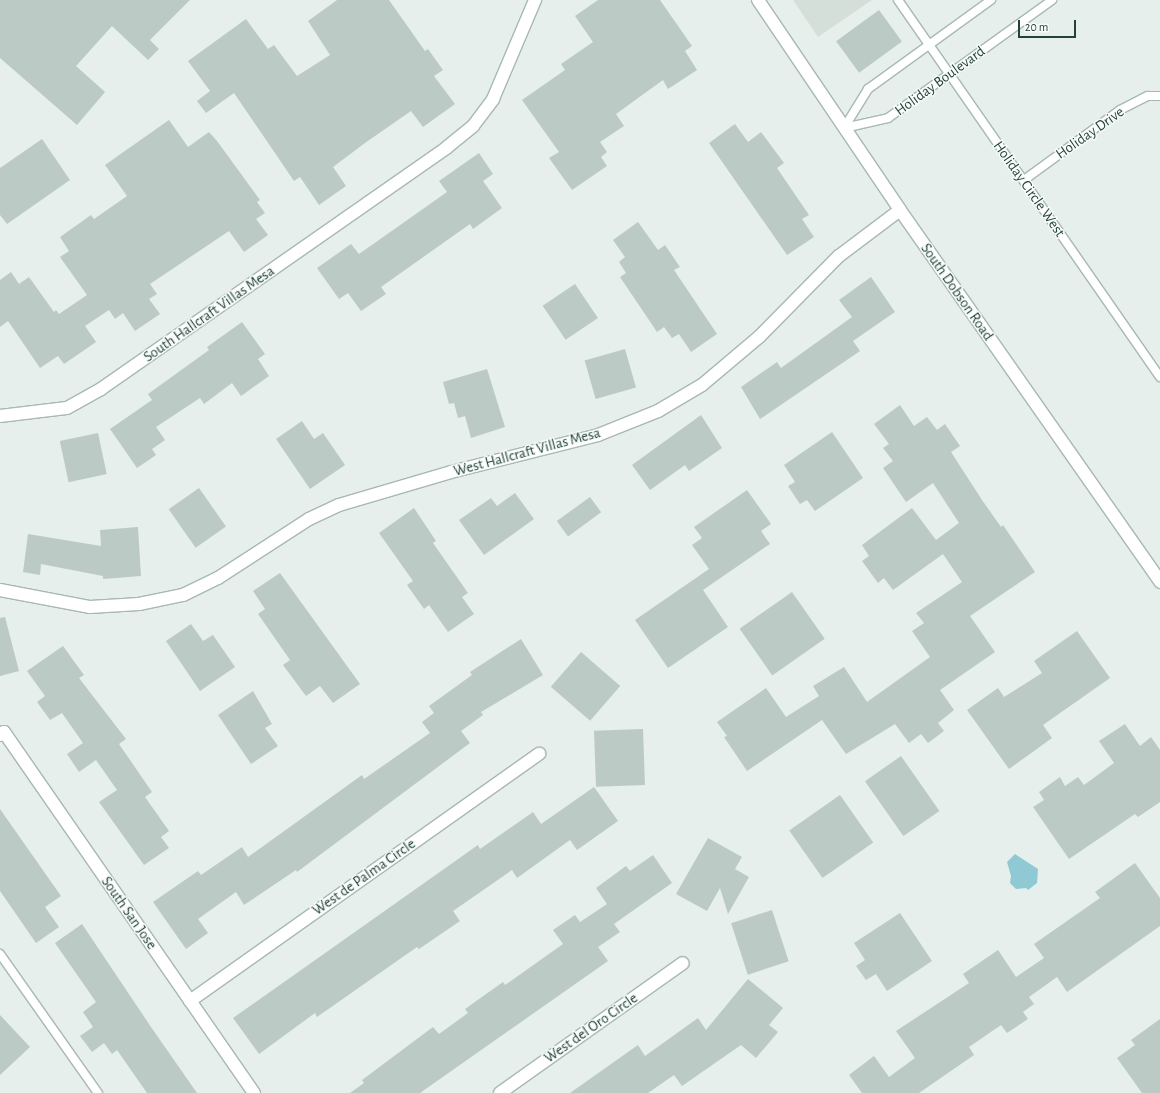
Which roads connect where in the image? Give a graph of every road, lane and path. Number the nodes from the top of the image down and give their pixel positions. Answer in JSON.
{"nodes":[{"id":1,"x":535,"y":0,"type":"edge"},
{"id":2,"x":758,"y":0,"type":"edge"},
{"id":3,"x":898,"y":0,"type":"edge"},
{"id":4,"x":991,"y":0,"type":"edge"},
{"id":5,"x":1052,"y":0,"type":"edge"},
{"id":6,"x":929,"y":44,"type":"junction"},
{"id":7,"x":949,"y":74,"type":"junction"},
{"id":8,"x":1160,"y":96,"type":"edge"},
{"id":9,"x":844,"y":128,"type":"junction"},
{"id":10,"x":1024,"y":180,"type":"junction"},
{"id":11,"x":900,"y":210,"type":"junction"},
{"id":12,"x":1160,"y":377,"type":"edge"},
{"id":13,"x":0,"y":416,"type":"edge"},
{"id":14,"x":1160,"y":582,"type":"edge"},
{"id":15,"x":0,"y":590,"type":"edge"},
{"id":16,"x":2,"y":733,"type":"edge"},
{"id":17,"x":539,"y":754,"type":"dead end"},
{"id":18,"x":0,"y":954,"type":"edge"},
{"id":19,"x":683,"y":963,"type":"dead end"},
{"id":20,"x":190,"y":1001,"type":"junction"},
{"id":21,"x":98,"y":1093,"type":"edge"},
{"id":22,"x":254,"y":1093,"type":"edge"},
{"id":23,"x":500,"y":1093,"type":"edge"}],
"edges":[{"from":1,"to":13,"type":"street","name":"South Hallcraft Villas Mesa"},
{"from":2,"to":9,"type":"street","name":"South Dobson Road"},
{"from":3,"to":6,"type":"lane","name":"Holiday Circle West"},
{"from":4,"to":6,"type":"lane"},
{"from":5,"to":7,"type":"lane","name":"Holiday Boulevard"},
{"from":6,"to":7,"type":"lane","name":"Holiday Circle West"},
{"from":6,"to":9,"type":"lane"},
{"from":7,"to":9,"type":"lane","name":"Holiday Boulevard"},
{"from":7,"to":10,"type":"lane","name":"Holiday Circle West"},
{"from":8,"to":10,"type":"lane","name":"Holiday Drive"},
{"from":9,"to":11,"type":"street","name":"South Dobson Road"},
{"from":10,"to":12,"type":"lane","name":"Holiday Circle West"},
{"from":11,"to":14,"type":"street","name":"South Dobson Road"},
{"from":11,"to":15,"type":"street","name":"West Hallcraft Villas Mesa"},
{"from":16,"to":20,"type":"street","name":"South San Jose"},
{"from":17,"to":20,"type":"street","name":"West de Palma Circle"},
{"from":18,"to":21,"type":"lane"},
{"from":19,"to":23,"type":"street","name":"West del Oro Circle"},
{"from":20,"to":22,"type":"street","name":"South San Jose"}]}
